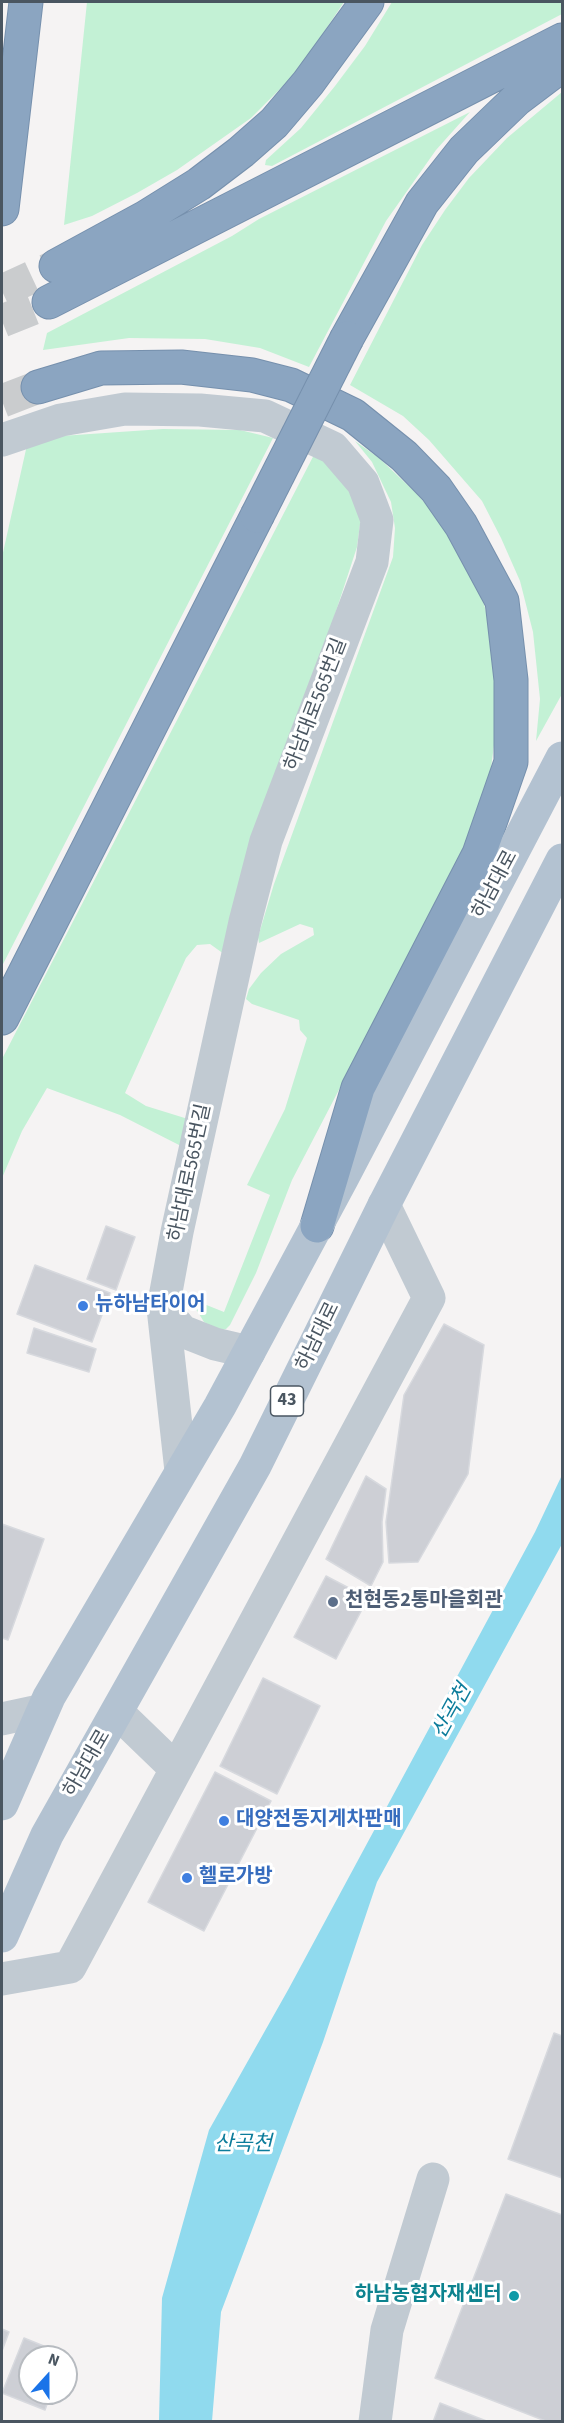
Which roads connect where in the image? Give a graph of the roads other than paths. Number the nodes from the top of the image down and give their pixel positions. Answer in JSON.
{"nodes":[{"id":1,"x":26,"y":2,"type":"edge"},
{"id":2,"x":367,"y":2,"type":"edge"},
{"id":3,"x":562,"y":40,"type":"edge"},
{"id":4,"x":562,"y":65,"type":"edge"},
{"id":5,"x":2,"y":209,"type":"edge"},
{"id":6,"x":56,"y":266,"type":"tunnel mouth"},
{"id":7,"x":50,"y":302,"type":"tunnel mouth"},
{"id":8,"x":38,"y":387,"type":"tunnel mouth"},
{"id":9,"x":2,"y":440,"type":"edge"},
{"id":10,"x":562,"y":758,"type":"edge"},
{"id":11,"x":562,"y":860,"type":"edge"},
{"id":12,"x":2,"y":1018,"type":"edge"},
{"id":13,"x":384,"y":1205,"type":"junction"},
{"id":14,"x":317,"y":1226,"type":"junction"},
{"id":15,"x":163,"y":1308,"type":"junction"},
{"id":16,"x":249,"y":1352,"type":"junction"},
{"id":17,"x":181,"y":1471,"type":"junction"},
{"id":18,"x":44,"y":1710,"type":"junction"},
{"id":19,"x":117,"y":1712,"type":"junction"},
{"id":20,"x":2,"y":1719,"type":"edge"},
{"id":21,"x":176,"y":1768,"type":"junction"},
{"id":22,"x":2,"y":1804,"type":"edge"},
{"id":23,"x":2,"y":1936,"type":"edge"},
{"id":24,"x":2,"y":1979,"type":"edge"},
{"id":25,"x":432,"y":2179,"type":"dead end"},
{"id":26,"x":375,"y":2421,"type":"edge"}],
"edges":[{"from":1,"to":5,"type":"highway"},
{"from":2,"to":6,"type":"highway"},
{"from":3,"to":7,"type":"highway"},
{"from":4,"to":12,"type":"highway","bridge":true},
{"from":8,"to":14,"type":"highway"},
{"from":9,"to":15,"type":"street","name":"하남대로565번길"},
{"from":10,"to":14,"type":"main road","name":"하남대로"},
{"from":11,"to":13,"type":"main road","name":"하남대로","number":"43"},
{"from":13,"to":19,"type":"main road","name":"하남대로","number":"43"},
{"from":13,"to":21,"type":"street"},
{"from":14,"to":16,"type":"main road","name":"하남대로"},
{"from":15,"to":16,"type":"street"},
{"from":15,"to":17,"type":"street","name":"하남대로565번길"},
{"from":16,"to":17,"type":"main road","name":"하남대로"},
{"from":17,"to":18,"type":"main road","name":"하남대로"},
{"from":18,"to":20,"type":"street"},
{"from":18,"to":22,"type":"main road","name":"하남대로"},
{"from":19,"to":21,"type":"street"},
{"from":19,"to":23,"type":"main road","name":"하남대로","number":"43"},
{"from":21,"to":24,"type":"street"},
{"from":25,"to":26,"type":"street"}]}
